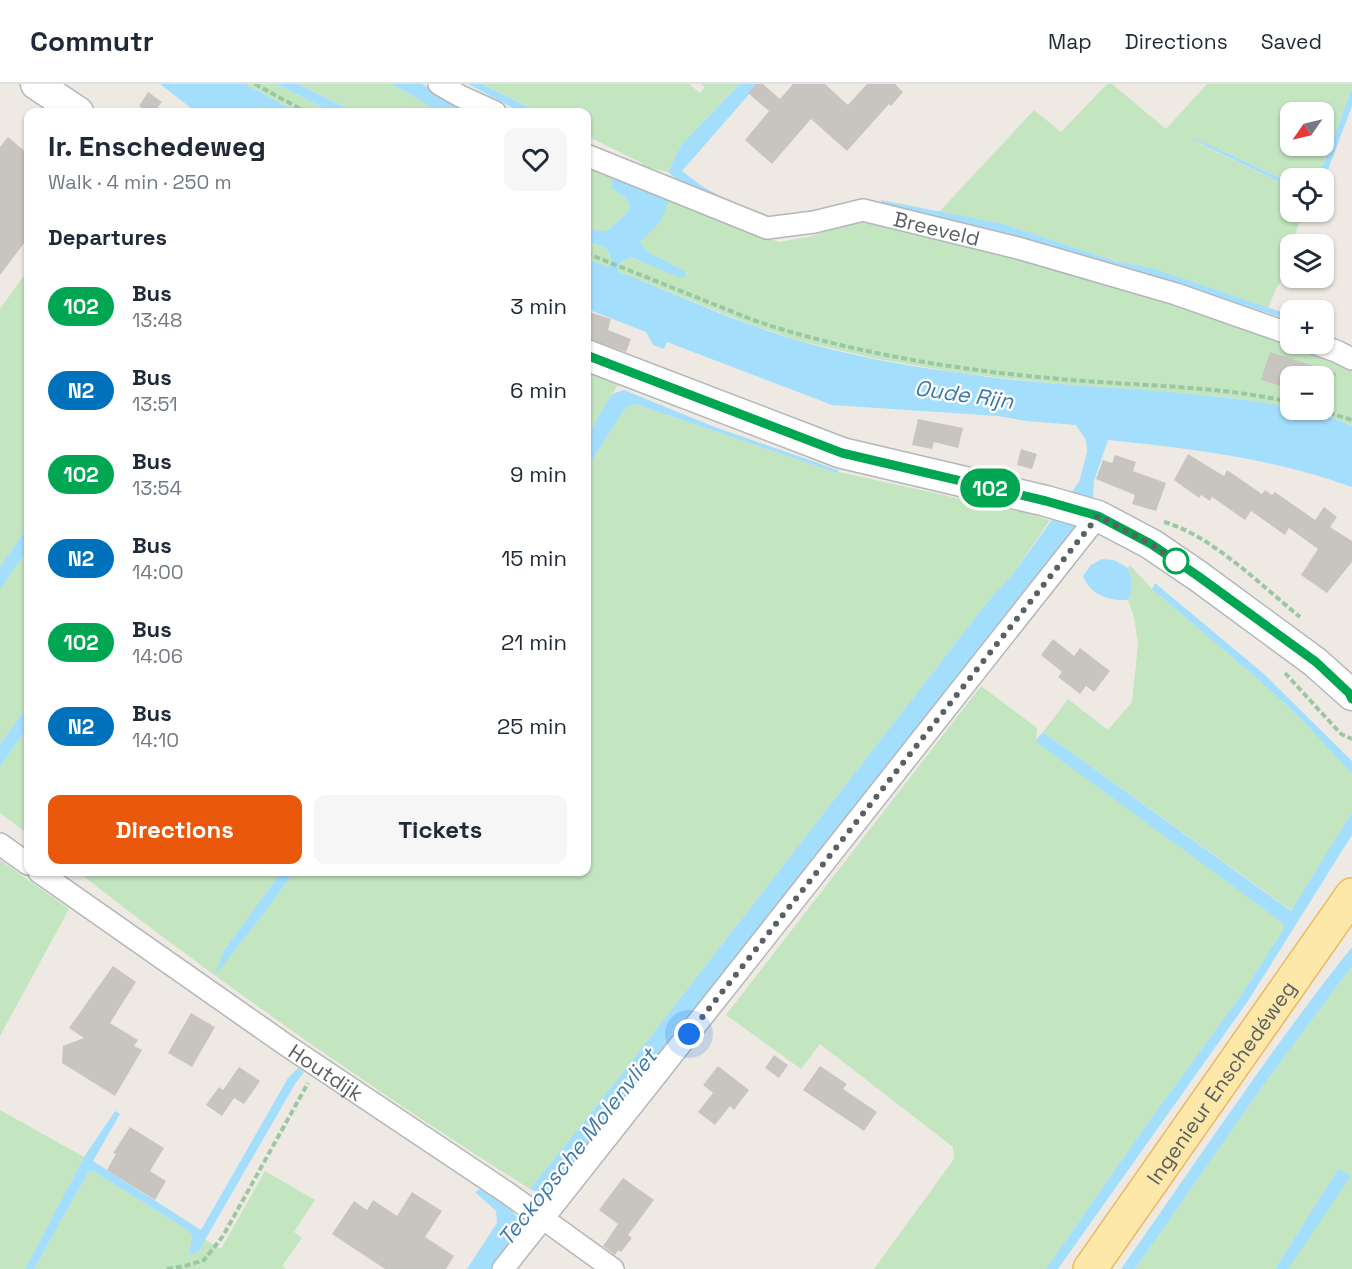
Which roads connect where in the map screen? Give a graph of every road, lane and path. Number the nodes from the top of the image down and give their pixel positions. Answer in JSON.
{"nodes":[{"id":1,"x":36,"y":84,"type":"edge"},
{"id":2,"x":255,"y":84,"type":"edge"},
{"id":3,"x":439,"y":84,"type":"edge"},
{"id":4,"x":72,"y":108,"type":"edge"},
{"id":5,"x":299,"y":108,"type":"edge"},
{"id":6,"x":486,"y":108,"type":"edge"},
{"id":7,"x":591,"y":157,"type":"edge"},
{"id":8,"x":591,"y":255,"type":"edge"},
{"id":9,"x":1280,"y":330,"type":"edge"},
{"id":10,"x":1334,"y":350,"type":"edge"},
{"id":11,"x":591,"y":357,"type":"edge"},
{"id":12,"x":1352,"y":359,"type":"edge"},
{"id":13,"x":1280,"y":400,"type":"edge"},
{"id":14,"x":1334,"y":414,"type":"edge"},
{"id":15,"x":1352,"y":420,"type":"edge"},
{"id":16,"x":1094,"y":515,"type":"junction"},
{"id":17,"x":1351,"y":695,"type":"edge"},
{"id":18,"x":0,"y":844,"type":"edge"},
{"id":19,"x":24,"y":861,"type":"edge"},
{"id":20,"x":45,"y":876,"type":"edge"},
{"id":21,"x":1352,"y":895,"type":"edge"},
{"id":22,"x":318,"y":1066,"type":"junction"},
{"id":23,"x":538,"y":1215,"type":"junction"},
{"id":24,"x":167,"y":1269,"type":"edge"},
{"id":25,"x":503,"y":1269,"type":"edge"},
{"id":26,"x":613,"y":1269,"type":"edge"},
{"id":27,"x":1090,"y":1269,"type":"edge"}],
"edges":[{"from":1,"to":4,"type":"main road"},
{"from":2,"to":5,"type":"path"},
{"from":3,"to":6,"type":"street"},
{"from":7,"to":9,"type":"street","name":"Breeveld"},
{"from":8,"to":13,"type":"path"},
{"from":10,"to":12,"type":"street"},
{"from":11,"to":16,"type":"main road"},
{"from":14,"to":15,"type":"path"},
{"from":16,"to":17,"type":"main road"},
{"from":16,"to":23,"type":"street"},
{"from":18,"to":19,"type":"street"},
{"from":20,"to":22,"type":"street","name":"Houtdijk"},
{"from":21,"to":27,"type":"main road","name":"Ingenieur Enschedéweg"},
{"from":22,"to":23,"type":"street","name":"Houtdijk"},
{"from":22,"to":24,"type":"path"},
{"from":23,"to":25,"type":"street"},
{"from":23,"to":26,"type":"street","name":"Houtdijk"}]}
